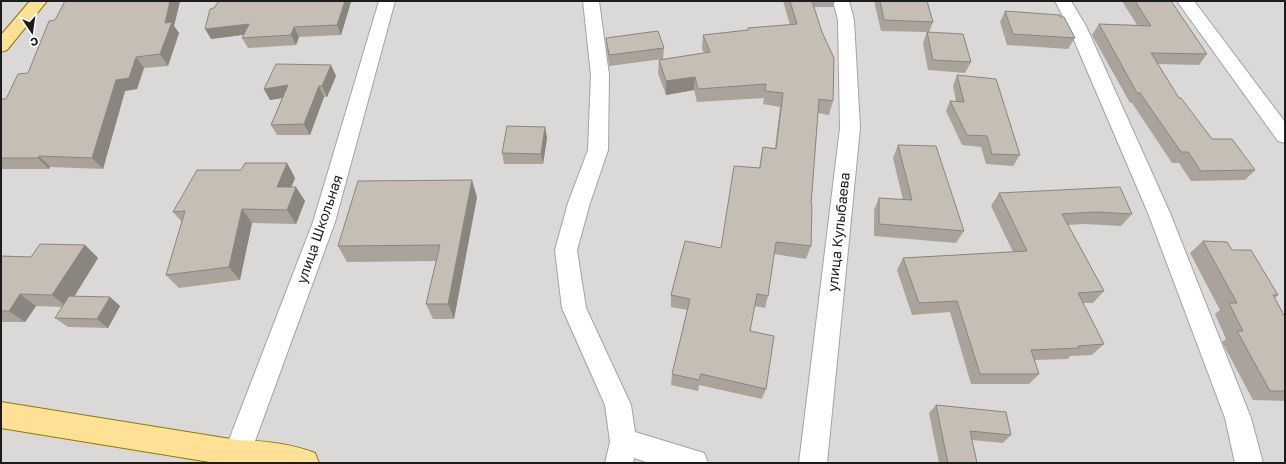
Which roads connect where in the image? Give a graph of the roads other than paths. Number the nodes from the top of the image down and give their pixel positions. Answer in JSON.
{"nodes":[{"id":1,"x":39,"y":1,"type":"edge"},
{"id":2,"x":388,"y":1,"type":"edge"},
{"id":3,"x":591,"y":1,"type":"edge"},
{"id":4,"x":841,"y":1,"type":"edge"},
{"id":5,"x":1064,"y":1,"type":"edge"},
{"id":6,"x":1185,"y":1,"type":"edge"},
{"id":7,"x":1,"y":46,"type":"edge"},
{"id":8,"x":1285,"y":136,"type":"edge"},
{"id":9,"x":1,"y":415,"type":"edge"},
{"id":10,"x":621,"y":452,"type":"edge"},
{"id":11,"x":234,"y":458,"type":"edge"},
{"id":12,"x":305,"y":463,"type":"edge"},
{"id":13,"x":694,"y":463,"type":"edge"},
{"id":14,"x":813,"y":463,"type":"edge"},
{"id":15,"x":1249,"y":463,"type":"edge"}],
"edges":[{"from":1,"to":7,"type":"main road"},
{"from":2,"to":11,"type":"street","name":"улица Школьная"},
{"from":3,"to":10,"type":"street"},
{"from":4,"to":14,"type":"street","name":"улица Кулыбаева"},
{"from":5,"to":15,"type":"street"},
{"from":6,"to":8,"type":"street"},
{"from":9,"to":11,"type":"main road"},
{"from":10,"to":13,"type":"street"},
{"from":11,"to":12,"type":"main road"}]}
